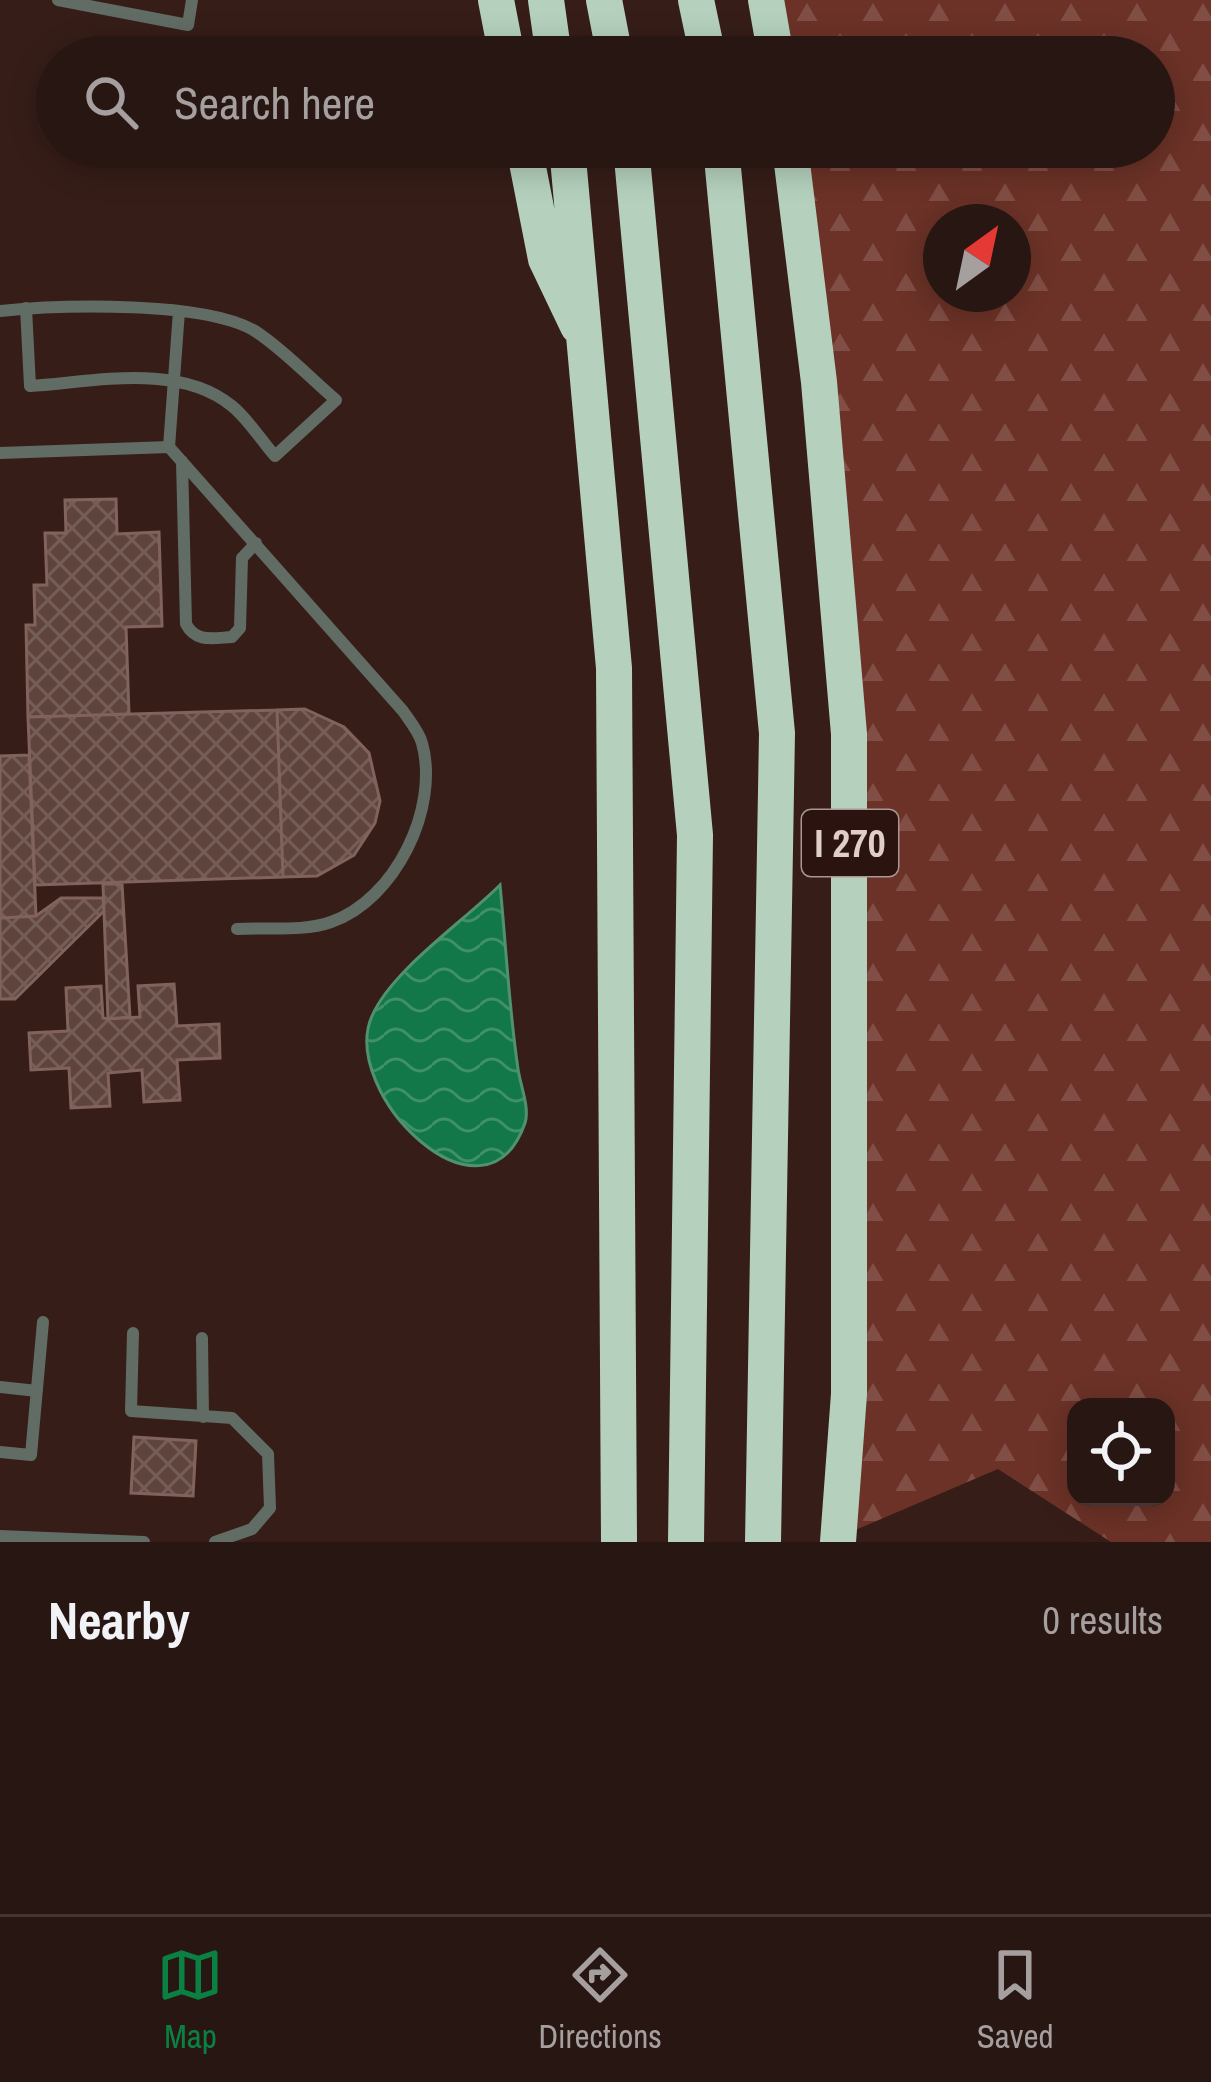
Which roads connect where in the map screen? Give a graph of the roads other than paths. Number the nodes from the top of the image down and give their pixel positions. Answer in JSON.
{"nodes":[{"id":1,"x":58,"y":0,"type":"edge"},
{"id":2,"x":192,"y":0,"type":"edge"},
{"id":3,"x":496,"y":0,"type":"edge"},
{"id":4,"x":546,"y":0,"type":"edge"},
{"id":5,"x":604,"y":0,"type":"edge"},
{"id":6,"x":696,"y":0,"type":"edge"},
{"id":7,"x":766,"y":0,"type":"edge"},
{"id":8,"x":502,"y":36,"type":"edge"},
{"id":9,"x":551,"y":36,"type":"edge"},
{"id":10,"x":611,"y":36,"type":"edge"},
{"id":11,"x":703,"y":36,"type":"edge"},
{"id":12,"x":772,"y":36,"type":"edge"},
{"id":13,"x":528,"y":168,"type":"edge"},
{"id":14,"x":569,"y":168,"type":"edge"},
{"id":15,"x":633,"y":168,"type":"edge"},
{"id":16,"x":723,"y":168,"type":"edge"},
{"id":17,"x":793,"y":168,"type":"edge"},
{"id":18,"x":26,"y":308,"type":"junction"},
{"id":19,"x":0,"y":311,"type":"edge"},
{"id":20,"x":179,"y":311,"type":"junction"},
{"id":21,"x":588,"y":346,"type":"junction"},
{"id":22,"x":176,"y":382,"type":"junction"},
{"id":23,"x":169,"y":448,"type":"junction"},
{"id":24,"x":0,"y":453,"type":"edge"},
{"id":25,"x":182,"y":460,"type":"junction"},
{"id":26,"x":256,"y":543,"type":"junction"},
{"id":27,"x":237,"y":928,"type":"dead end"},
{"id":28,"x":43,"y":1322,"type":"dead end"},
{"id":29,"x":133,"y":1333,"type":"dead end"},
{"id":30,"x":202,"y":1338,"type":"dead end"},
{"id":31,"x":0,"y":1387,"type":"edge"},
{"id":32,"x":37,"y":1390,"type":"junction"},
{"id":33,"x":202,"y":1417,"type":"junction"},
{"id":34,"x":0,"y":1452,"type":"edge"},
{"id":35,"x":0,"y":1536,"type":"edge"},
{"id":36,"x":144,"y":1542,"type":"edge"},
{"id":37,"x":215,"y":1542,"type":"edge"},
{"id":38,"x":619,"y":1542,"type":"edge"},
{"id":39,"x":686,"y":1542,"type":"edge"},
{"id":40,"x":763,"y":1542,"type":"edge"},
{"id":41,"x":838,"y":1542,"type":"edge"}],
"edges":[{"from":1,"to":2,"type":"lane"},
{"from":3,"to":8,"type":"highway"},
{"from":4,"to":9,"type":"highway"},
{"from":5,"to":10,"type":"highway"},
{"from":6,"to":11,"type":"highway"},
{"from":7,"to":12,"type":"highway"},
{"from":13,"to":21,"type":"highway"},
{"from":14,"to":21,"type":"highway"},
{"from":15,"to":39,"type":"highway"},
{"from":16,"to":40,"type":"highway","number":"I 270"},
{"from":17,"to":41,"type":"highway","number":"I 270"},
{"from":18,"to":19,"type":"lane"},
{"from":18,"to":20,"type":"lane"},
{"from":18,"to":22,"type":"lane"},
{"from":20,"to":22,"type":"lane"},
{"from":20,"to":22,"type":"lane"},
{"from":21,"to":38,"type":"highway"},
{"from":22,"to":23,"type":"lane"},
{"from":23,"to":24,"type":"lane"},
{"from":23,"to":25,"type":"lane"},
{"from":25,"to":26,"type":"lane"},
{"from":25,"to":26,"type":"lane"},
{"from":26,"to":27,"type":"lane"},
{"from":28,"to":32,"type":"lane"},
{"from":29,"to":33,"type":"lane"},
{"from":30,"to":33,"type":"lane"},
{"from":31,"to":32,"type":"lane"},
{"from":32,"to":34,"type":"lane"},
{"from":33,"to":37,"type":"lane"},
{"from":35,"to":36,"type":"lane"}]}
